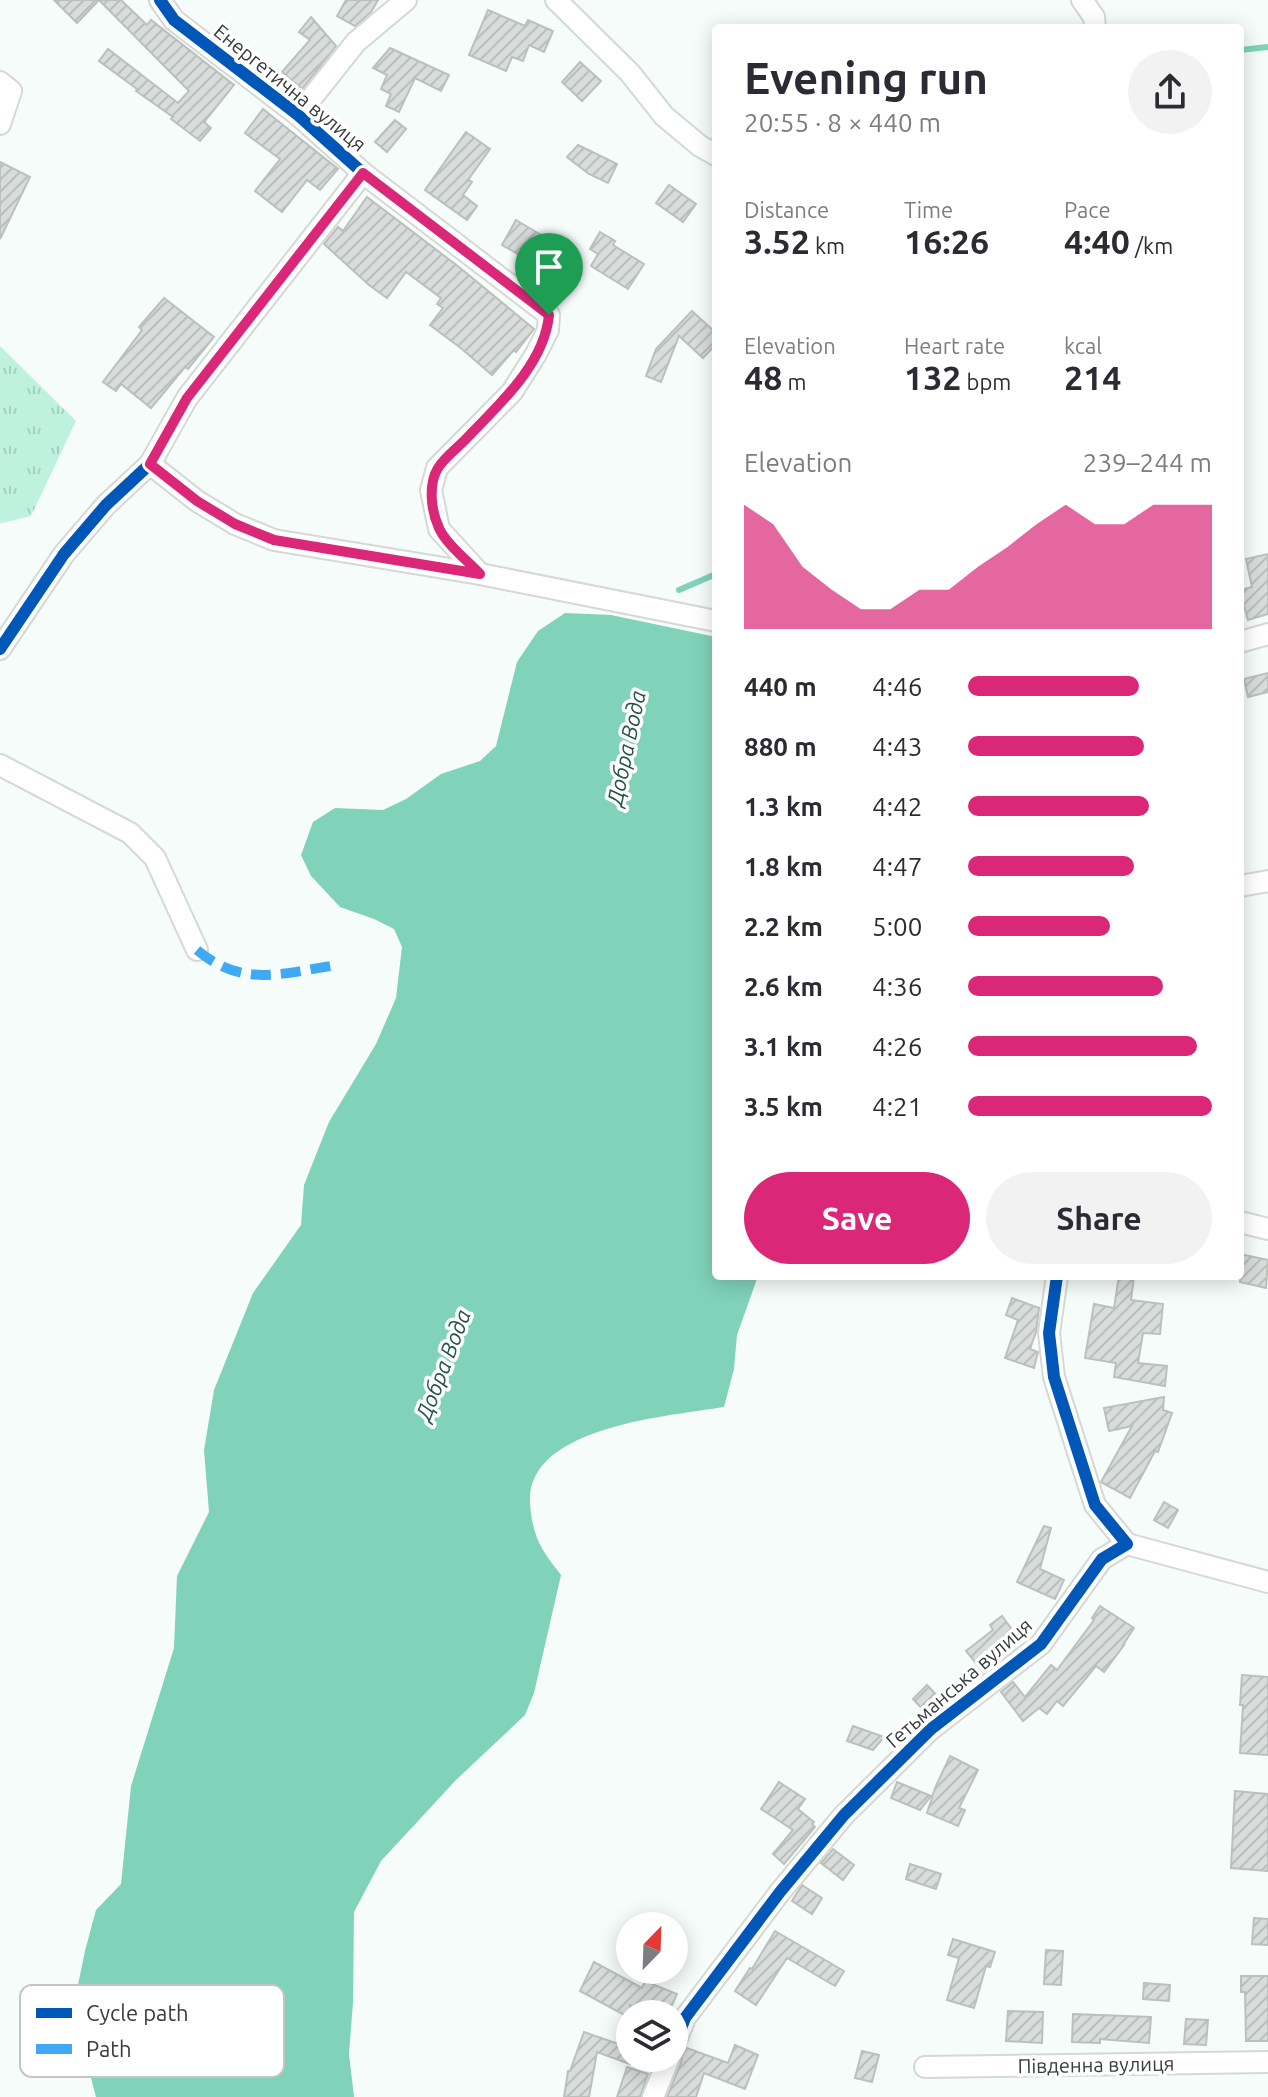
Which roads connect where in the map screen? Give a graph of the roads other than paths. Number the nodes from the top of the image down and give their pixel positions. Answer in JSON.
{"nodes":[{"id":1,"x":160,"y":0,"type":"edge"},
{"id":2,"x":406,"y":0,"type":"edge"},
{"id":3,"x":556,"y":0,"type":"edge"},
{"id":4,"x":1082,"y":0,"type":"edge"},
{"id":5,"x":1095,"y":24,"type":"edge"},
{"id":6,"x":0,"y":82,"type":"edge"},
{"id":7,"x":298,"y":115,"type":"junction"},
{"id":8,"x":0,"y":124,"type":"edge"},
{"id":9,"x":712,"y":153,"type":"edge"},
{"id":10,"x":363,"y":173,"type":"junction"},
{"id":11,"x":150,"y":464,"type":"junction"},
{"id":12,"x":480,"y":574,"type":"junction"},
{"id":13,"x":712,"y":620,"type":"edge"},
{"id":14,"x":1268,"y":634,"type":"edge"},
{"id":15,"x":1244,"y":641,"type":"edge"},
{"id":16,"x":0,"y":649,"type":"edge"},
{"id":17,"x":0,"y":765,"type":"edge"},
{"id":18,"x":1268,"y":881,"type":"edge"},
{"id":19,"x":1244,"y":885,"type":"edge"},
{"id":20,"x":197,"y":950,"type":"dead end"},
{"id":21,"x":1244,"y":1223,"type":"edge"},
{"id":22,"x":1268,"y":1229,"type":"edge"},
{"id":23,"x":1056,"y":1280,"type":"edge"},
{"id":24,"x":1127,"y":1544,"type":"junction"},
{"id":25,"x":1268,"y":1582,"type":"edge"},
{"id":26,"x":688,"y":2014,"type":"edge"},
{"id":27,"x":1268,"y":2062,"type":"edge"},
{"id":28,"x":925,"y":2067,"type":"dead end"},
{"id":29,"x":663,"y":2072,"type":"edge"},
{"id":30,"x":653,"y":2097,"type":"edge"}],
"edges":[{"from":1,"to":7,"type":"street","name":"Енергетична вулиця"},
{"from":2,"to":7,"type":"street"},
{"from":3,"to":9,"type":"street"},
{"from":4,"to":5,"type":"street"},
{"from":6,"to":8,"type":"street"},
{"from":7,"to":10,"type":"street","name":"Енергетична вулиця"},
{"from":10,"to":11,"type":"street","name":"Енергетична вулиця"},
{"from":10,"to":12,"type":"street","name":"Енергетична вулиця"},
{"from":11,"to":12,"type":"street"},
{"from":11,"to":16,"type":"street","name":"Енергетична вулиця"},
{"from":12,"to":13,"type":"street"},
{"from":14,"to":15,"type":"street"},
{"from":17,"to":20,"type":"street"},
{"from":18,"to":19,"type":"street"},
{"from":21,"to":22,"type":"street"},
{"from":23,"to":24,"type":"street"},
{"from":24,"to":25,"type":"street"},
{"from":24,"to":26,"type":"street","name":"Гетьманська вулиця"},
{"from":27,"to":28,"type":"street","name":"Південна вулиця"},
{"from":29,"to":30,"type":"street"}]}
